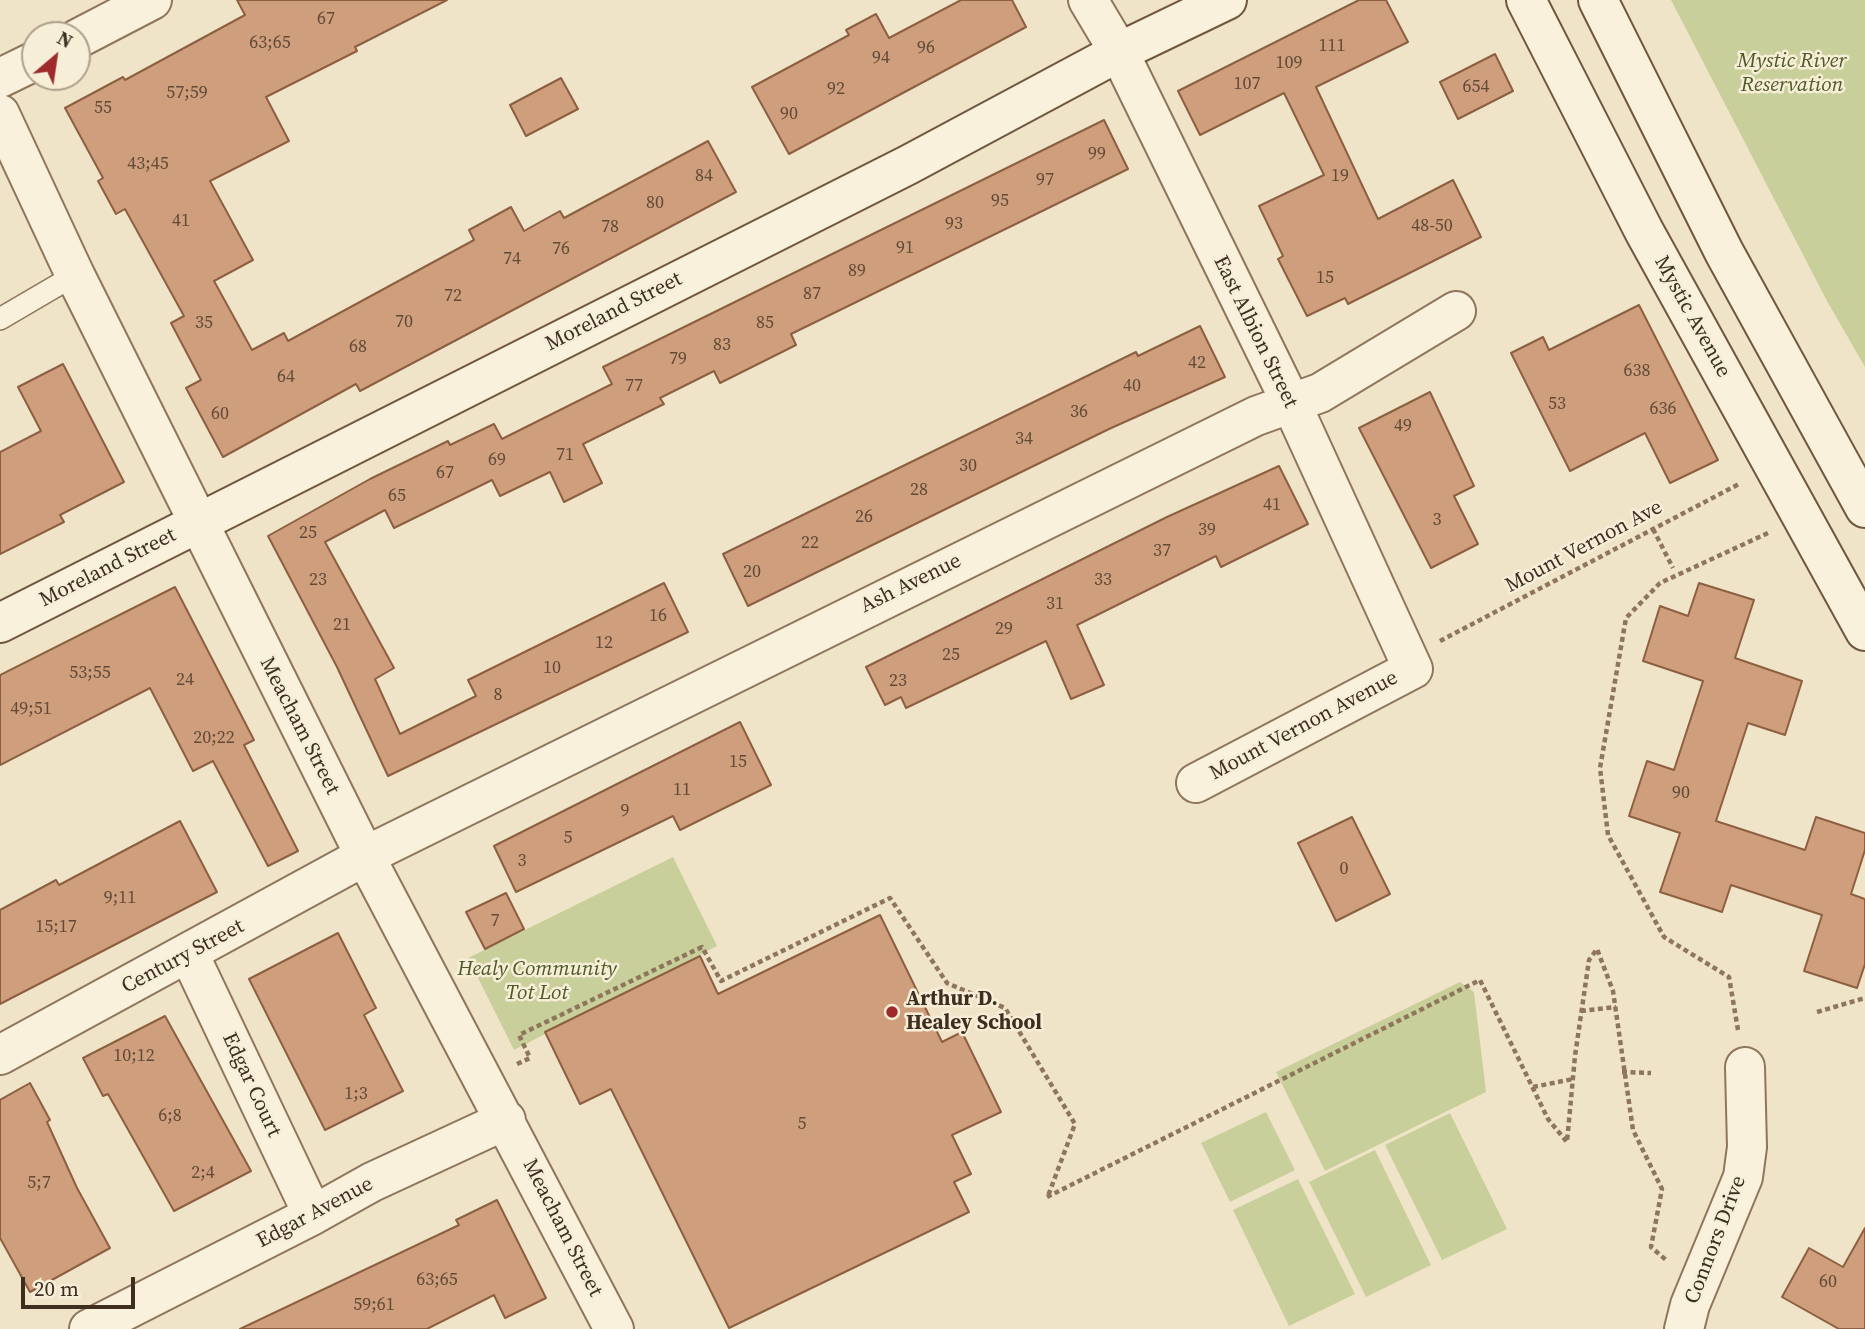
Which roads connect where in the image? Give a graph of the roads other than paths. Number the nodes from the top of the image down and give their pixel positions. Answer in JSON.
{"nodes":[{"id":1,"x":152,"y":0,"type":"edge"},
{"id":2,"x":1088,"y":0,"type":"edge"},
{"id":3,"x":1227,"y":0,"type":"edge"},
{"id":4,"x":1526,"y":0,"type":"edge"},
{"id":5,"x":1598,"y":0,"type":"edge"},
{"id":6,"x":91,"y":32,"type":"edge"},
{"id":7,"x":1119,"y":52,"type":"junction"},
{"id":8,"x":21,"y":68,"type":"edge"},
{"id":9,"x":0,"y":78,"type":"edge"},
{"id":10,"x":0,"y":114,"type":"edge"},
{"id":11,"x":75,"y":275,"type":"junction"},
{"id":12,"x":1456,"y":311,"type":"dead end"},
{"id":13,"x":0,"y":319,"type":"edge"},
{"id":14,"x":1292,"y":405,"type":"junction"},
{"id":15,"x":1865,"y":508,"type":"edge"},
{"id":16,"x":197,"y":522,"type":"junction"},
{"id":17,"x":0,"y":623,"type":"edge"},
{"id":18,"x":1865,"y":631,"type":"edge"},
{"id":19,"x":1410,"y":663,"type":"joint"},
{"id":20,"x":1196,"y":783,"type":"dead end"},
{"id":21,"x":365,"y":856,"type":"junction"},
{"id":22,"x":189,"y":954,"type":"junction"},
{"id":23,"x":0,"y":1055,"type":"edge"},
{"id":24,"x":1745,"y":1067,"type":"road end"},
{"id":25,"x":506,"y":1120,"type":"junction"},
{"id":26,"x":313,"y":1215,"type":"junction"},
{"id":27,"x":89,"y":1329,"type":"edge"},
{"id":28,"x":614,"y":1329,"type":"edge"},
{"id":29,"x":1684,"y":1329,"type":"edge"}],
"edges":[{"from":1,"to":6,"type":"street"},
{"from":2,"to":7,"type":"street","name":"East Albion Street"},
{"from":3,"to":7,"type":"street","name":"Moreland Street"},
{"from":4,"to":18,"type":"street","name":"Mystic Avenue"},
{"from":5,"to":15,"type":"street"},
{"from":7,"to":14,"type":"street","name":"East Albion Street"},
{"from":7,"to":16,"type":"street","name":"Moreland Street"},
{"from":8,"to":9,"type":"street"},
{"from":10,"to":11,"type":"street","name":"Meacham Street"},
{"from":11,"to":13,"type":"lane"},
{"from":11,"to":16,"type":"street","name":"Meacham Street"},
{"from":12,"to":14,"type":"street","name":"Ash Avenue"},
{"from":14,"to":19,"type":"street","name":"East Albion Street"},
{"from":14,"to":21,"type":"street","name":"Ash Avenue"},
{"from":16,"to":17,"type":"street","name":"Moreland Street"},
{"from":16,"to":21,"type":"street","name":"Meacham Street"},
{"from":19,"to":20,"type":"street","name":"Mount Vernon Avenue"},
{"from":21,"to":22,"type":"street","name":"Century Street"},
{"from":21,"to":25,"type":"street","name":"Meacham Street"},
{"from":22,"to":23,"type":"street","name":"Century Street"},
{"from":22,"to":26,"type":"street","name":"Edgar Court"},
{"from":24,"to":29,"type":"street","name":"Connors Drive"},
{"from":25,"to":26,"type":"street","name":"Edgar Avenue"},
{"from":25,"to":28,"type":"street","name":"Meacham Street"},
{"from":26,"to":27,"type":"street","name":"Edgar Avenue"}]}
